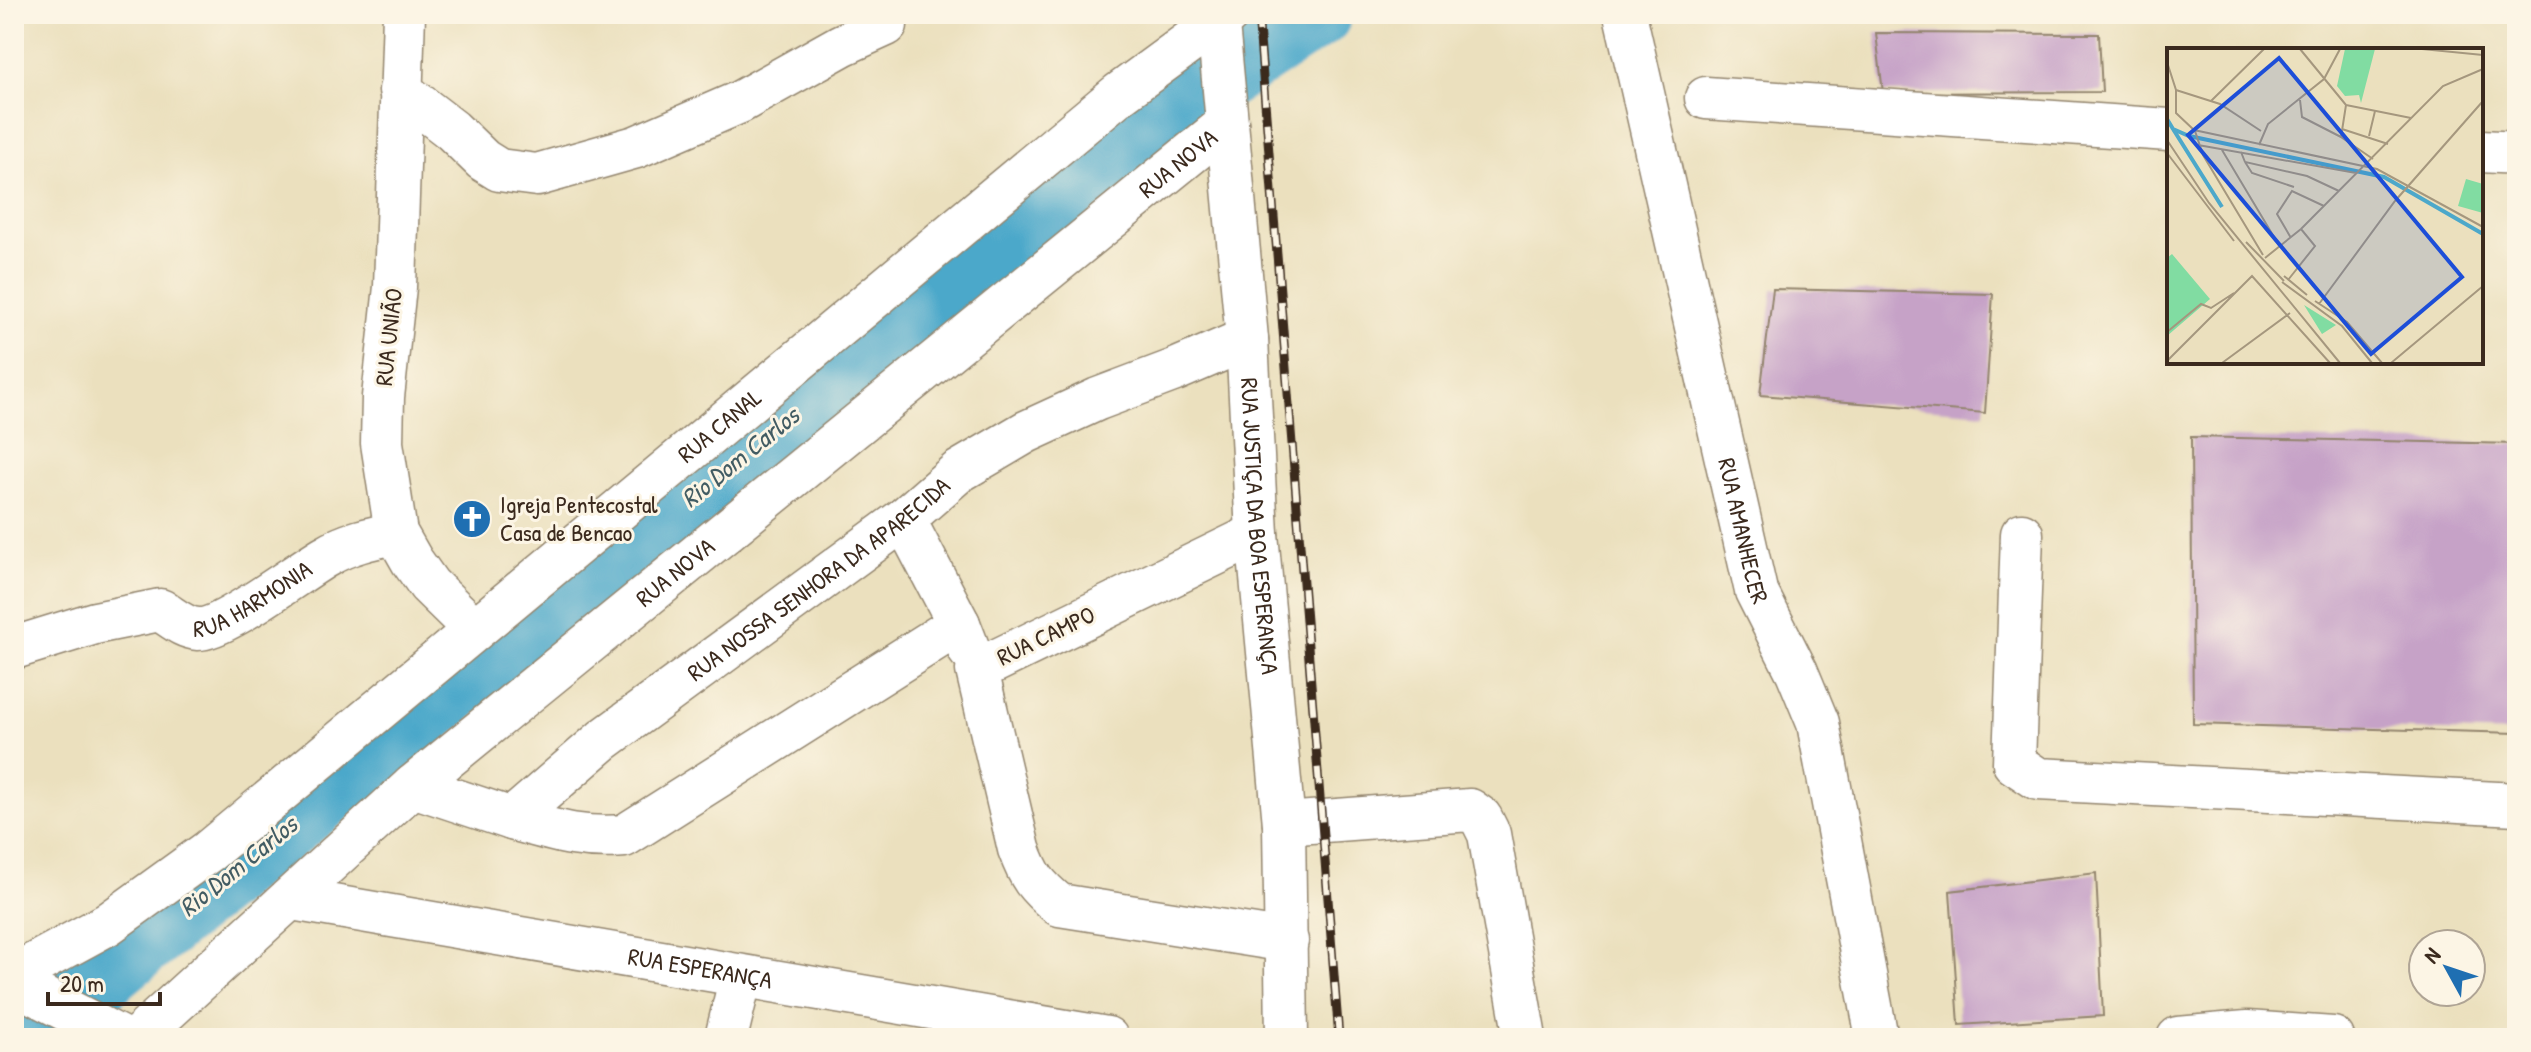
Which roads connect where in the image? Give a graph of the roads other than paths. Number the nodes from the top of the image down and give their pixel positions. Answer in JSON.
{"nodes":[{"id":1,"x":404,"y":14,"type":"edge"},
{"id":2,"x":1625,"y":14,"type":"edge"},
{"id":3,"x":891,"y":18,"type":"edge"},
{"id":4,"x":1221,"y":25,"type":"edge"},
{"id":5,"x":400,"y":90,"type":"junction"},
{"id":6,"x":1706,"y":98,"type":"dead end"},
{"id":7,"x":1225,"y":110,"type":"junction"},
{"id":8,"x":2167,"y":130,"type":"edge"},
{"id":9,"x":2483,"y":151,"type":"edge"},
{"id":10,"x":2517,"y":153,"type":"edge"},
{"id":11,"x":1247,"y":339,"type":"junction"},
{"id":12,"x":904,"y":519,"type":"junction"},
{"id":13,"x":396,"y":533,"type":"junction"},
{"id":14,"x":1257,"y":534,"type":"junction"},
{"id":15,"x":2022,"y":534,"type":"dead end"},
{"id":16,"x":959,"y":624,"type":"junction"},
{"id":17,"x":474,"y":629,"type":"junction"},
{"id":18,"x":14,"y":648,"type":"edge"},
{"id":19,"x":977,"y":670,"type":"junction"},
{"id":20,"x":413,"y":786,"type":"junction"},
{"id":21,"x":2517,"y":804,"type":"edge"},
{"id":22,"x":512,"y":819,"type":"junction"},
{"id":23,"x":1284,"y":824,"type":"junction"},
{"id":24,"x":292,"y":899,"type":"junction"},
{"id":25,"x":1287,"y":941,"type":"junction"},
{"id":26,"x":741,"y":976,"type":"junction"},
{"id":27,"x":20,"y":984,"type":"edge"},
{"id":28,"x":119,"y":1034,"type":"edge"},
{"id":29,"x":2246,"y":1035,"type":"edge"},
{"id":30,"x":726,"y":1038,"type":"edge"},
{"id":31,"x":1107,"y":1038,"type":"edge"},
{"id":32,"x":1287,"y":1038,"type":"edge"},
{"id":33,"x":1525,"y":1038,"type":"edge"},
{"id":34,"x":1877,"y":1038,"type":"edge"},
{"id":35,"x":2178,"y":1038,"type":"edge"},
{"id":36,"x":2333,"y":1038,"type":"edge"}],
"edges":[{"from":1,"to":5,"type":"street","name":"RUA UNIÃO"},
{"from":2,"to":34,"type":"street","name":"RUA AMANHECER"},
{"from":3,"to":5,"type":"street"},
{"from":4,"to":7,"type":"street","name":"RUA JUSTIÇA DA BOA ESPERANÇA"},
{"from":4,"to":17,"type":"street","name":"RUA CANAL"},
{"from":5,"to":13,"type":"street","name":"RUA UNIÃO"},
{"from":6,"to":8,"type":"street"},
{"from":7,"to":11,"type":"street","name":"RUA JUSTIÇA DA BOA ESPERANÇA"},
{"from":7,"to":20,"type":"street","name":"RUA NOVA"},
{"from":9,"to":10,"type":"street"},
{"from":11,"to":12,"type":"street","name":"RUA NOSSA SENHORA DA APARECIDA"},
{"from":11,"to":14,"type":"street","name":"RUA JUSTIÇA DA BOA ESPERANÇA"},
{"from":12,"to":16,"type":"street"},
{"from":12,"to":22,"type":"street","name":"RUA NOSSA SENHORA DA APARECIDA"},
{"from":13,"to":17,"type":"street","name":"RUA UNIÃO"},
{"from":13,"to":18,"type":"street","name":"RUA HARMONIA"},
{"from":14,"to":19,"type":"street","name":"RUA CAMPO"},
{"from":14,"to":23,"type":"street","name":"RUA JUSTIÇA DA BOA ESPERANÇA"},
{"from":15,"to":21,"type":"street"},
{"from":16,"to":19,"type":"street"},
{"from":16,"to":22,"type":"street"},
{"from":17,"to":27,"type":"street","name":"RUA CANAL"},
{"from":19,"to":25,"type":"street","name":"RUA CAMPO"},
{"from":20,"to":22,"type":"street"},
{"from":20,"to":24,"type":"street","name":"RUA NOVA"},
{"from":23,"to":25,"type":"street","name":"RUA JUSTIÇA DA BOA ESPERANÇA"},
{"from":23,"to":33,"type":"street"},
{"from":24,"to":26,"type":"street","name":"RUA ESPERANÇA"},
{"from":24,"to":28,"type":"street","name":"RUA NOVA"},
{"from":25,"to":32,"type":"street","name":"RUA JUSTIÇA DA BOA ESPERANÇA"},
{"from":26,"to":30,"type":"street"},
{"from":26,"to":31,"type":"street","name":"RUA ESPERANÇA"},
{"from":27,"to":28,"type":"street"},
{"from":29,"to":35,"type":"street"},
{"from":29,"to":36,"type":"street"}]}
